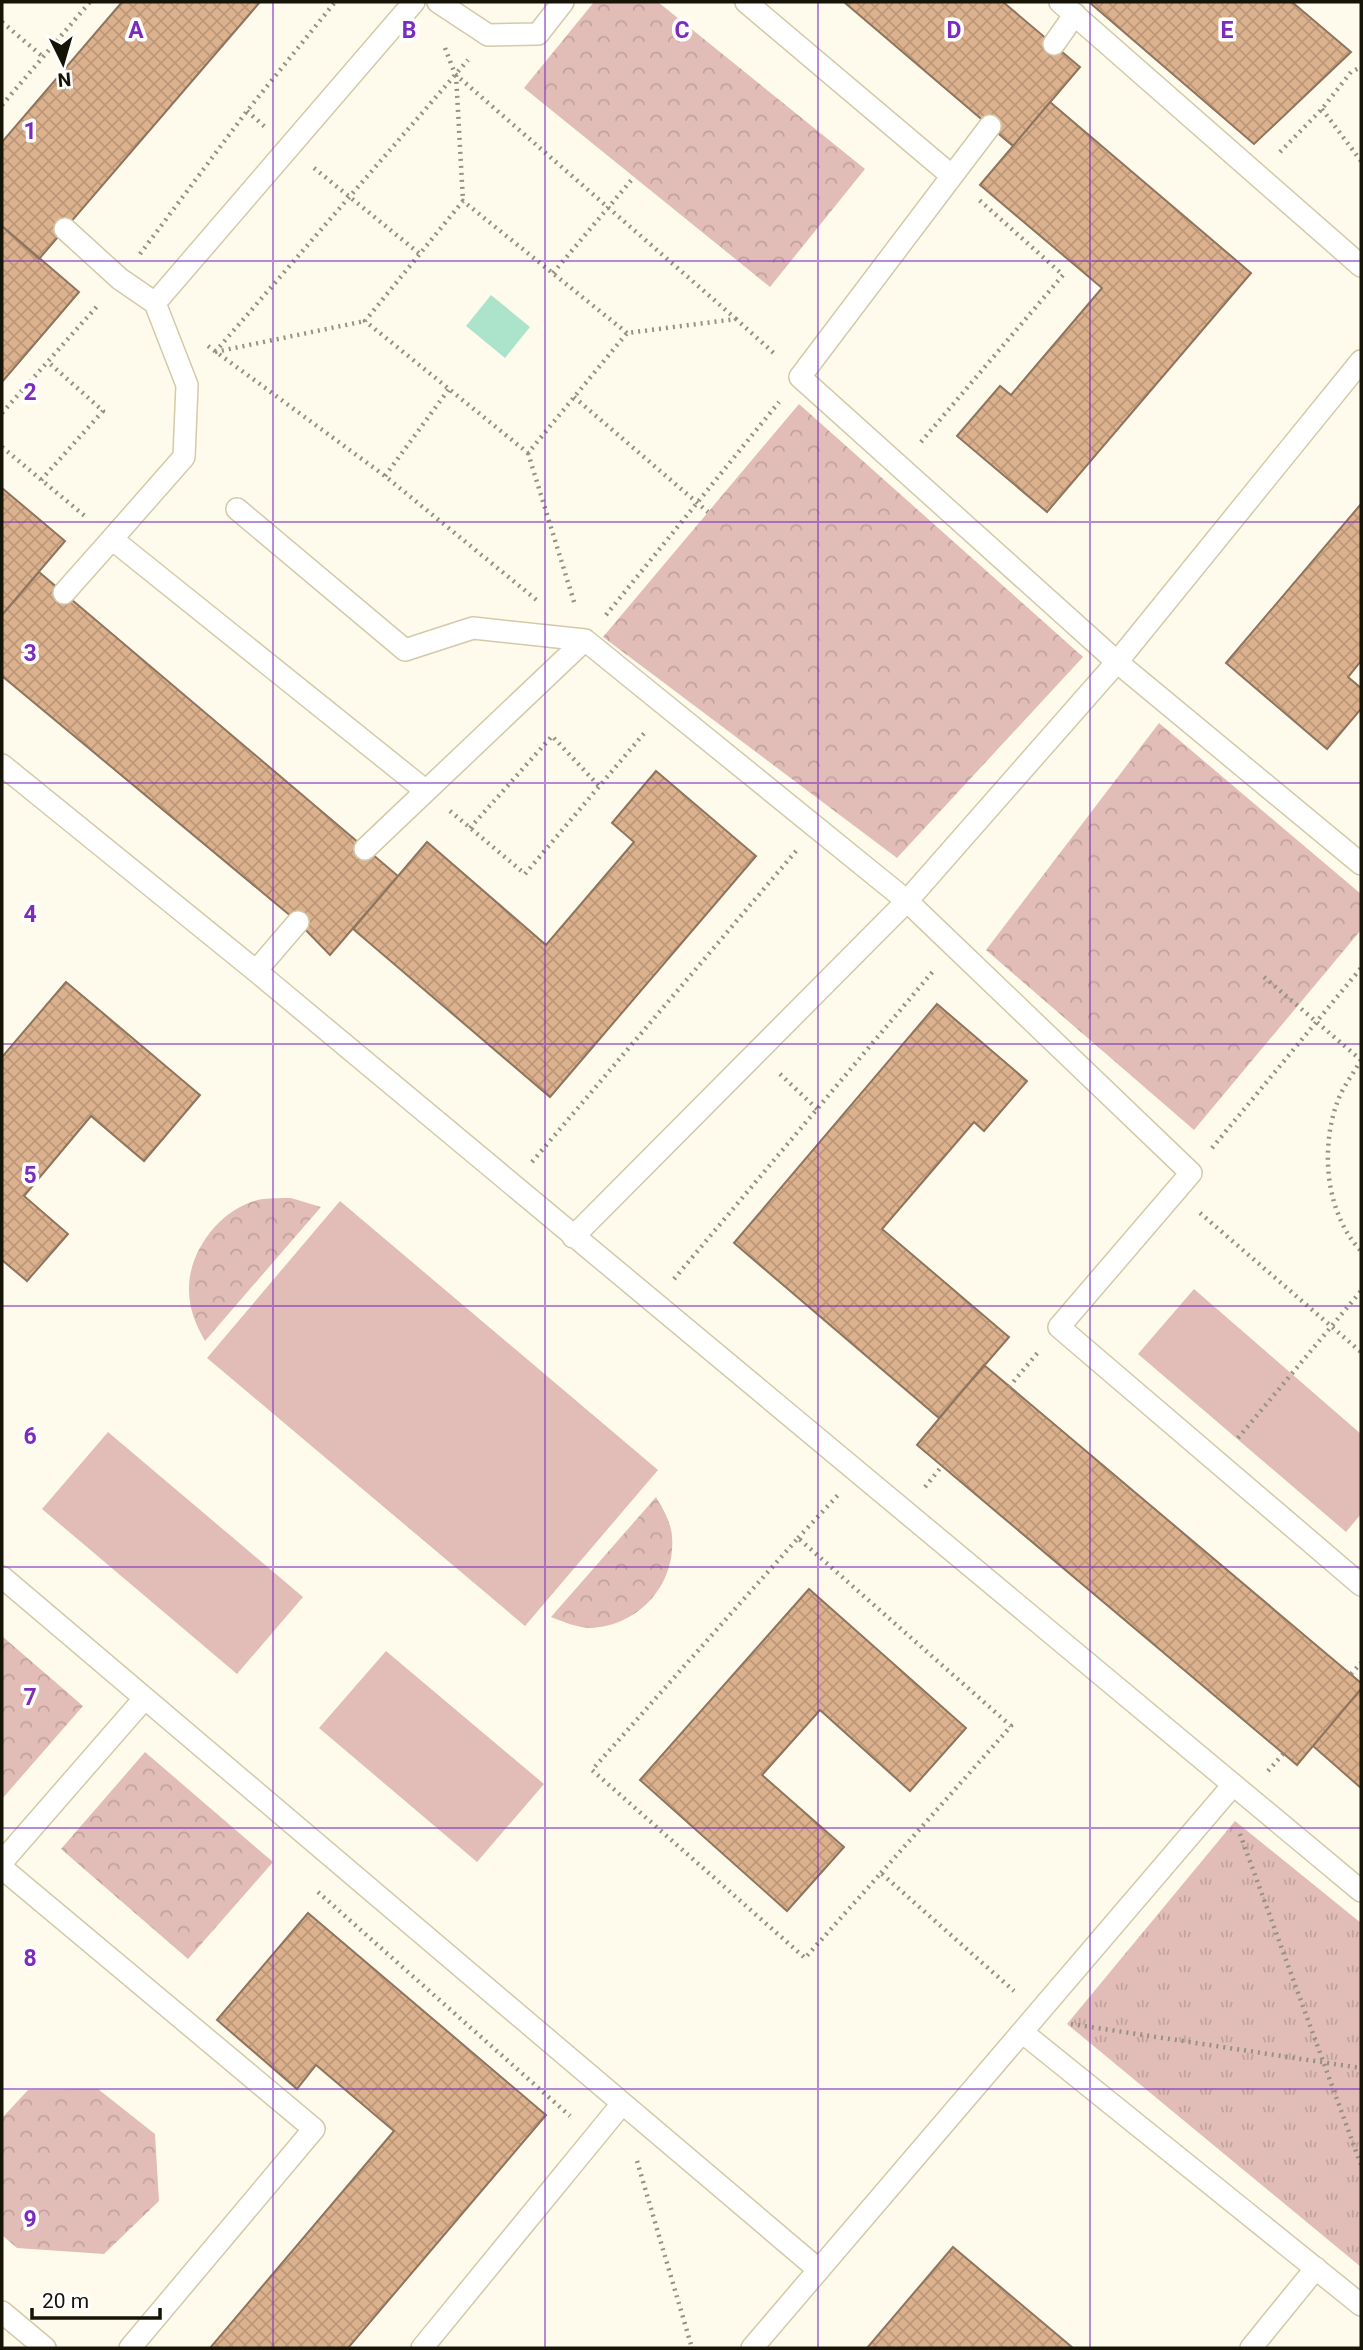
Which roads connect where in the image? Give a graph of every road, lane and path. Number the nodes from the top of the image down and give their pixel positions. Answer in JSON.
{"nodes":[{"id":1,"x":90,"y":2,"type":"edge"},
{"id":2,"x":335,"y":2,"type":"edge"},
{"id":3,"x":414,"y":2,"type":"edge"},
{"id":4,"x":438,"y":2,"type":"edge"},
{"id":5,"x":563,"y":2,"type":"edge"},
{"id":6,"x":746,"y":2,"type":"edge"},
{"id":7,"x":1068,"y":8,"type":"edge"},
{"id":8,"x":2,"y":22,"type":"edge"},
{"id":9,"x":488,"y":35,"type":"junction"},
{"id":10,"x":441,"y":38,"type":"dead end"},
{"id":11,"x":1054,"y":44,"type":"dead end"},
{"id":12,"x":43,"y":57,"type":"junction"},
{"id":13,"x":1361,"y":67,"type":"edge"},
{"id":14,"x":456,"y":74,"type":"junction"},
{"id":15,"x":2,"y":105,"type":"edge"},
{"id":16,"x":1322,"y":108,"type":"junction"},
{"id":17,"x":247,"y":111,"type":"junction"},
{"id":18,"x":990,"y":126,"type":"dead end"},
{"id":19,"x":288,"y":148,"type":"junction"},
{"id":20,"x":1361,"y":161,"type":"edge"},
{"id":21,"x":952,"y":176,"type":"junction"},
{"id":22,"x":1256,"y":176,"type":"junction"},
{"id":23,"x":634,"y":177,"type":"dead end"},
{"id":24,"x":350,"y":197,"type":"junction"},
{"id":25,"x":463,"y":201,"type":"junction"},
{"id":26,"x":609,"y":207,"type":"junction"},
{"id":27,"x":65,"y":229,"type":"dead end"},
{"id":28,"x":420,"y":254,"type":"junction"},
{"id":29,"x":1361,"y":266,"type":"edge"},
{"id":30,"x":553,"y":273,"type":"junction"},
{"id":31,"x":120,"y":279,"type":"junction"},
{"id":32,"x":155,"y":303,"type":"junction"},
{"id":33,"x":736,"y":319,"type":"junction"},
{"id":34,"x":365,"y":321,"type":"junction"},
{"id":35,"x":627,"y":333,"type":"junction"},
{"id":36,"x":205,"y":344,"type":"dead end"},
{"id":37,"x":215,"y":352,"type":"junction"},
{"id":38,"x":47,"y":361,"type":"junction"},
{"id":39,"x":1361,"y":361,"type":"edge"},
{"id":40,"x":800,"y":376,"type":"junction"},
{"id":41,"x":187,"y":385,"type":"junction"},
{"id":42,"x":449,"y":389,"type":"junction"},
{"id":43,"x":574,"y":397,"type":"junction"},
{"id":44,"x":2,"y":413,"type":"edge"},
{"id":45,"x":2,"y":447,"type":"edge"},
{"id":46,"x":528,"y":453,"type":"junction"},
{"id":47,"x":900,"y":467,"type":"junction"},
{"id":48,"x":385,"y":476,"type":"junction"},
{"id":49,"x":41,"y":480,"type":"junction"},
{"id":50,"x":698,"y":501,"type":"junction"},
{"id":51,"x":237,"y":509,"type":"dead end"},
{"id":52,"x":708,"y":512,"type":"dead end"},
{"id":53,"x":112,"y":539,"type":"junction"},
{"id":54,"x":64,"y":593,"type":"dead end"},
{"id":55,"x":543,"y":605,"type":"dead end"},
{"id":56,"x":586,"y":640,"type":"junction"},
{"id":57,"x":1117,"y":662,"type":"junction"},
{"id":58,"x":667,"y":706,"type":"junction"},
{"id":59,"x":2,"y":765,"type":"edge"},
{"id":60,"x":599,"y":786,"type":"junction"},
{"id":61,"x":426,"y":791,"type":"junction"},
{"id":62,"x":816,"y":827,"type":"junction"},
{"id":63,"x":470,"y":828,"type":"junction"},
{"id":64,"x":365,"y":849,"type":"dead end"},
{"id":65,"x":1361,"y":864,"type":"edge"},
{"id":66,"x":907,"y":901,"type":"junction"},
{"id":67,"x":298,"y":922,"type":"dead end"},
{"id":68,"x":954,"y":946,"type":"junction"},
{"id":69,"x":1361,"y":968,"type":"edge"},
{"id":70,"x":256,"y":971,"type":"junction"},
{"id":71,"x":1264,"y":977,"type":"dead end"},
{"id":72,"x":1317,"y":1022,"type":"junction"},
{"id":73,"x":757,"y":1052,"type":"junction"},
{"id":74,"x":1361,"y":1060,"type":"edge"},
{"id":75,"x":817,"y":1109,"type":"junction"},
{"id":76,"x":1191,"y":1173,"type":"junction"},
{"id":77,"x":511,"y":1186,"type":"junction"},
{"id":78,"x":1176,"y":1192,"type":"junction"},
{"id":79,"x":573,"y":1237,"type":"junction"},
{"id":80,"x":1361,"y":1251,"type":"edge"},
{"id":81,"x":1361,"y":1291,"type":"edge"},
{"id":82,"x":653,"y":1304,"type":"junction"},
{"id":83,"x":1059,"y":1326,"type":"junction"},
{"id":84,"x":1332,"y":1326,"type":"junction"},
{"id":85,"x":1361,"y":1352,"type":"edge"},
{"id":86,"x":1009,"y":1387,"type":"dead end"},
{"id":87,"x":1218,"y":1462,"type":"junction"},
{"id":88,"x":840,"y":1494,"type":"dead end"},
{"id":89,"x":798,"y":1538,"type":"junction"},
{"id":90,"x":2,"y":1577,"type":"edge"},
{"id":91,"x":1361,"y":1585,"type":"edge"},
{"id":92,"x":1361,"y":1663,"type":"edge"},
{"id":93,"x":1351,"y":1674,"type":"dead end"},
{"id":94,"x":144,"y":1699,"type":"junction"},
{"id":95,"x":1233,"y":1785,"type":"junction"},
{"id":96,"x":1235,"y":1821,"type":"dead end"},
{"id":97,"x":2,"y":1861,"type":"edge"},
{"id":98,"x":2,"y":1868,"type":"edge"},
{"id":99,"x":881,"y":1873,"type":"junction"},
{"id":100,"x":1361,"y":1891,"type":"edge"},
{"id":101,"x":1038,"y":2012,"type":"junction"},
{"id":102,"x":1067,"y":2024,"type":"dead end"},
{"id":103,"x":1022,"y":2032,"type":"junction"},
{"id":104,"x":1324,"y":2062,"type":"junction"},
{"id":105,"x":1361,"y":2068,"type":"edge"},
{"id":106,"x":621,"y":2105,"type":"junction"},
{"id":107,"x":636,"y":2156,"type":"dead end"},
{"id":108,"x":1361,"y":2165,"type":"edge"},
{"id":109,"x":1316,"y":2268,"type":"junction"},
{"id":110,"x":819,"y":2270,"type":"junction"},
{"id":111,"x":1361,"y":2305,"type":"edge"},
{"id":112,"x":2,"y":2312,"type":"edge"},
{"id":113,"x":45,"y":2348,"type":"edge"},
{"id":114,"x":130,"y":2348,"type":"edge"},
{"id":115,"x":422,"y":2348,"type":"edge"},
{"id":116,"x":692,"y":2348,"type":"edge"},
{"id":117,"x":752,"y":2348,"type":"edge"},
{"id":118,"x":1251,"y":2348,"type":"edge"}],
"edges":[{"from":1,"to":12,"type":"path"},
{"from":2,"to":17,"type":"path"},
{"from":3,"to":19,"type":"lane"},
{"from":4,"to":9,"type":"lane"},
{"from":5,"to":9,"type":"lane"},
{"from":6,"to":21,"type":"lane"},
{"from":7,"to":11,"type":"lane"},
{"from":7,"to":22,"type":"lane"},
{"from":8,"to":12,"type":"path"},
{"from":9,"to":14,"type":"path"},
{"from":10,"to":14,"type":"path"},
{"from":12,"to":15,"type":"path"},
{"from":13,"to":16,"type":"path"},
{"from":14,"to":24,"type":"path"},
{"from":14,"to":25,"type":"path"},
{"from":14,"to":26,"type":"path"},
{"from":16,"to":20,"type":"path"},
{"from":16,"to":22,"type":"path"},
{"from":17,"to":19,"type":"path"},
{"from":17,"to":31,"type":"path"},
{"from":18,"to":21,"type":"lane"},
{"from":19,"to":24,"type":"path"},
{"from":19,"to":32,"type":"lane"},
{"from":21,"to":40,"type":"lane"},
{"from":21,"to":47,"type":"path"},
{"from":22,"to":29,"type":"lane"},
{"from":23,"to":26,"type":"path"},
{"from":24,"to":28,"type":"path"},
{"from":24,"to":37,"type":"path"},
{"from":25,"to":28,"type":"path"},
{"from":25,"to":30,"type":"path"},
{"from":26,"to":30,"type":"path"},
{"from":26,"to":33,"type":"path"},
{"from":27,"to":31,"type":"lane"},
{"from":28,"to":34,"type":"path"},
{"from":30,"to":35,"type":"path"},
{"from":31,"to":32,"type":"lane"},
{"from":31,"to":38,"type":"path"},
{"from":32,"to":41,"type":"lane"},
{"from":33,"to":35,"type":"path"},
{"from":33,"to":40,"type":"path"},
{"from":34,"to":37,"type":"path"},
{"from":34,"to":42,"type":"path"},
{"from":35,"to":43,"type":"path"},
{"from":36,"to":37,"type":"path"},
{"from":37,"to":41,"type":"path"},
{"from":37,"to":48,"type":"path"},
{"from":38,"to":44,"type":"path"},
{"from":38,"to":49,"type":"path"},
{"from":39,"to":57,"type":"lane"},
{"from":40,"to":47,"type":"lane"},
{"from":40,"to":50,"type":"path"},
{"from":41,"to":53,"type":"lane"},
{"from":42,"to":46,"type":"path"},
{"from":42,"to":48,"type":"path"},
{"from":43,"to":46,"type":"path"},
{"from":43,"to":50,"type":"path"},
{"from":45,"to":49,"type":"path"},
{"from":46,"to":56,"type":"path"},
{"from":47,"to":57,"type":"lane"},
{"from":48,"to":55,"type":"path"},
{"from":49,"to":53,"type":"path"},
{"from":50,"to":52,"type":"path"},
{"from":50,"to":56,"type":"path"},
{"from":51,"to":56,"type":"lane"},
{"from":53,"to":54,"type":"lane"},
{"from":53,"to":61,"type":"lane"},
{"from":56,"to":58,"type":"lane"},
{"from":56,"to":61,"type":"lane"},
{"from":57,"to":65,"type":"lane"},
{"from":57,"to":66,"type":"lane"},
{"from":58,"to":60,"type":"path"},
{"from":58,"to":62,"type":"lane"},
{"from":59,"to":70,"type":"lane"},
{"from":60,"to":63,"type":"path"},
{"from":60,"to":63,"type":"path"},
{"from":61,"to":63,"type":"path"},
{"from":61,"to":64,"type":"lane"},
{"from":62,"to":66,"type":"lane"},
{"from":62,"to":77,"type":"path"},
{"from":66,"to":68,"type":"lane"},
{"from":66,"to":73,"type":"lane"},
{"from":67,"to":70,"type":"lane"},
{"from":68,"to":75,"type":"path"},
{"from":68,"to":76,"type":"lane"},
{"from":69,"to":72,"type":"path"},
{"from":70,"to":77,"type":"lane"},
{"from":71,"to":72,"type":"path"},
{"from":72,"to":74,"type":"path"},
{"from":72,"to":76,"type":"path"},
{"from":73,"to":75,"type":"path"},
{"from":73,"to":79,"type":"lane"},
{"from":74,"to":80,"type":"path"},
{"from":75,"to":82,"type":"path"},
{"from":76,"to":78,"type":"lane"},
{"from":77,"to":79,"type":"lane"},
{"from":78,"to":83,"type":"lane"},
{"from":78,"to":84,"type":"path"},
{"from":79,"to":82,"type":"lane"},
{"from":81,"to":84,"type":"path"},
{"from":82,"to":95,"type":"lane"},
{"from":83,"to":86,"type":"path"},
{"from":83,"to":87,"type":"lane"},
{"from":84,"to":85,"type":"path"},
{"from":84,"to":87,"type":"path"},
{"from":87,"to":91,"type":"lane"},
{"from":88,"to":89,"type":"path"},
{"from":89,"to":99,"type":"path"},
{"from":89,"to":99,"type":"path"},
{"from":90,"to":94,"type":"lane"},
{"from":92,"to":93,"type":"path"},
{"from":94,"to":97,"type":"lane"},
{"from":94,"to":106,"type":"lane"},
{"from":95,"to":100,"type":"lane"},
{"from":95,"to":101,"type":"lane"},
{"from":96,"to":104,"type":"path"},
{"from":98,"to":114,"type":"lane"},
{"from":99,"to":101,"type":"path"},
{"from":101,"to":103,"type":"lane"},
{"from":102,"to":104,"type":"path"},
{"from":103,"to":109,"type":"lane"},
{"from":103,"to":110,"type":"lane"},
{"from":104,"to":105,"type":"path"},
{"from":104,"to":108,"type":"path"},
{"from":106,"to":110,"type":"lane"},
{"from":106,"to":115,"type":"lane"},
{"from":107,"to":116,"type":"path"},
{"from":109,"to":111,"type":"lane"},
{"from":109,"to":118,"type":"lane"},
{"from":110,"to":117,"type":"lane"},
{"from":112,"to":113,"type":"lane"}]}
